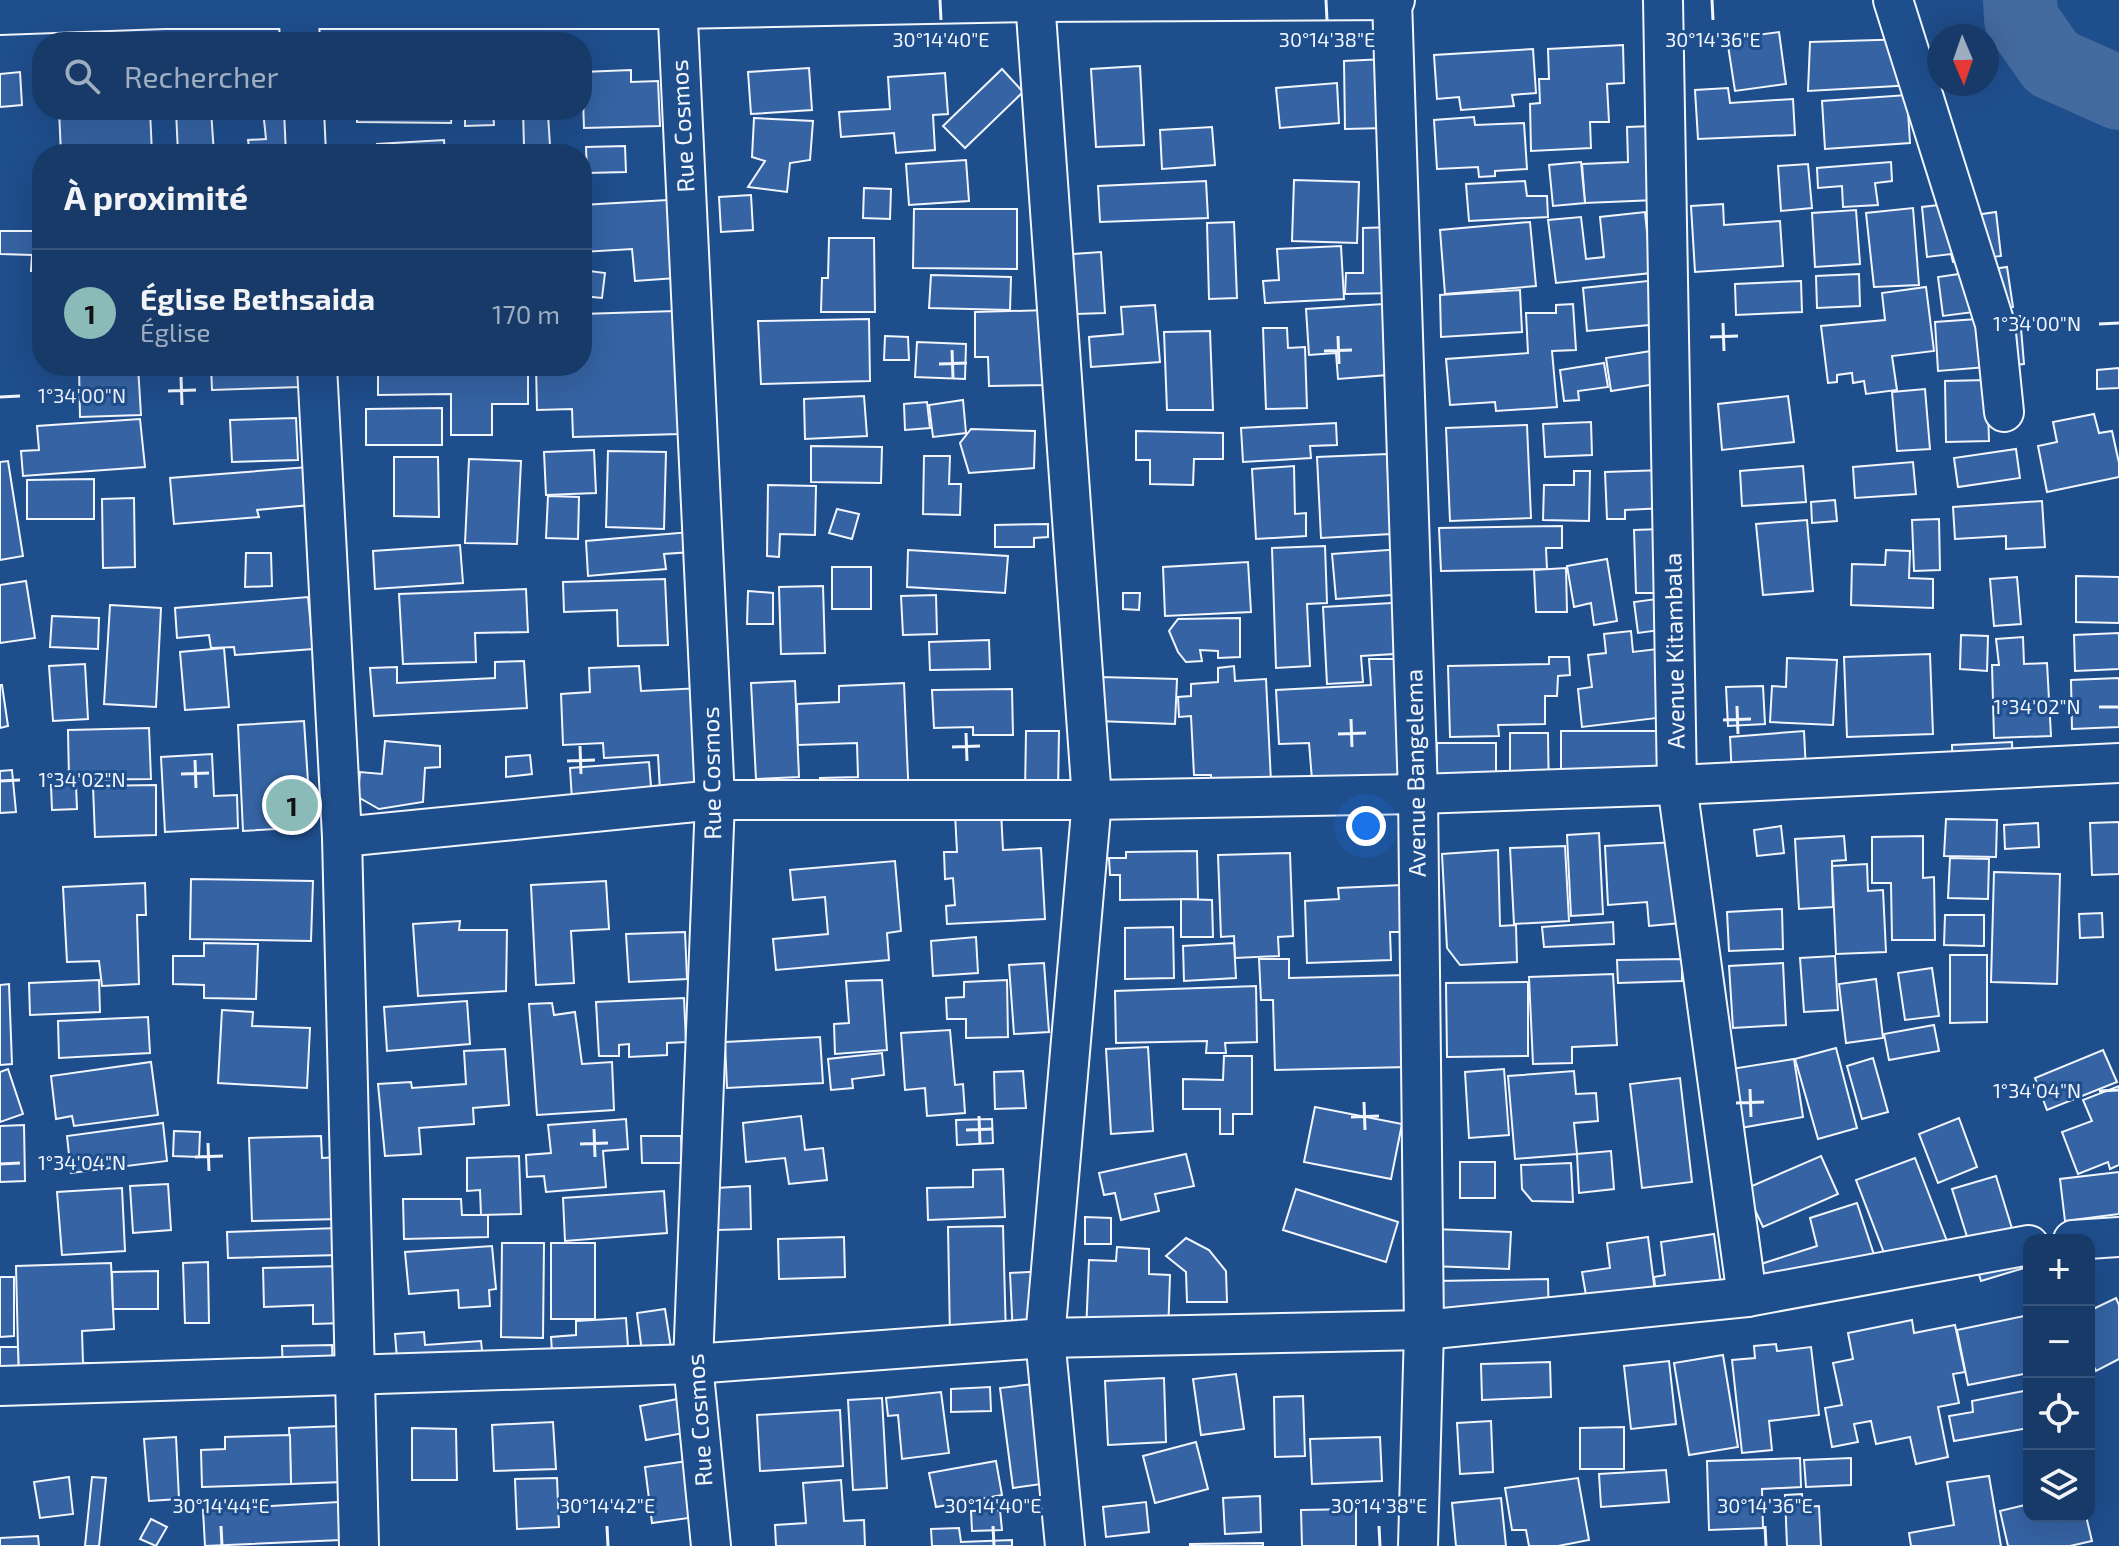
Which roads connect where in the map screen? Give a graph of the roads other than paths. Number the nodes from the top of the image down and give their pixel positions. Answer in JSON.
{"nodes":[{"id":1,"x":1393,"y":0,"type":"edge"},
{"id":2,"x":1663,"y":0,"type":"edge"},
{"id":3,"x":1893,"y":0,"type":"edge"},
{"id":4,"x":1035,"y":1,"type":"edge"},
{"id":5,"x":677,"y":5,"type":"edge"},
{"id":6,"x":0,"y":15,"type":"edge"},
{"id":7,"x":298,"y":17,"type":"edge"},
{"id":8,"x":304,"y":120,"type":"edge"},
{"id":9,"x":306,"y":144,"type":"edge"},
{"id":10,"x":318,"y":376,"type":"edge"},
{"id":11,"x":2004,"y":412,"type":"dead end"},
{"id":12,"x":2119,"y":763,"type":"edge"},
{"id":13,"x":1677,"y":785,"type":"junction"},
{"id":14,"x":1418,"y":794,"type":"junction"},
{"id":15,"x":715,"y":800,"type":"junction"},
{"id":16,"x":1092,"y":800,"type":"junction"},
{"id":17,"x":342,"y":837,"type":"junction"},
{"id":18,"x":2119,"y":1237,"type":"edge"},
{"id":19,"x":2095,"y":1239,"type":"edge"},
{"id":20,"x":2023,"y":1246,"type":"edge"},
{"id":21,"x":1747,"y":1297,"type":"junction"},
{"id":22,"x":1424,"y":1330,"type":"junction"},
{"id":23,"x":1045,"y":1338,"type":"junction"},
{"id":24,"x":693,"y":1364,"type":"junction"},
{"id":25,"x":354,"y":1375,"type":"junction"},
{"id":26,"x":0,"y":1386,"type":"edge"},
{"id":27,"x":359,"y":1546,"type":"edge"},
{"id":28,"x":711,"y":1546,"type":"edge"},
{"id":29,"x":1065,"y":1546,"type":"edge"},
{"id":30,"x":1418,"y":1546,"type":"edge"}],
"edges":[{"from":1,"to":4,"type":"street"},
{"from":1,"to":14,"type":"street","name":"Avenue Bangelema"},
{"from":2,"to":13,"type":"street","name":"Avenue Kitambala"},
{"from":3,"to":11,"type":"street"},
{"from":4,"to":5,"type":"street"},
{"from":4,"to":16,"type":"street"},
{"from":5,"to":7,"type":"street"},
{"from":5,"to":15,"type":"street","name":"Rue Cosmos"},
{"from":6,"to":7,"type":"street"},
{"from":8,"to":9,"type":"street"},
{"from":10,"to":17,"type":"street"},
{"from":12,"to":13,"type":"street"},
{"from":13,"to":14,"type":"street"},
{"from":13,"to":21,"type":"street","name":"Avenue Kitambala"},
{"from":14,"to":16,"type":"street"},
{"from":14,"to":22,"type":"street","name":"Avenue Bangelema"},
{"from":15,"to":16,"type":"street"},
{"from":15,"to":17,"type":"street"},
{"from":15,"to":24,"type":"street","name":"Rue Cosmos"},
{"from":16,"to":23,"type":"street"},
{"from":17,"to":25,"type":"street"},
{"from":18,"to":19,"type":"street"},
{"from":20,"to":21,"type":"street"},
{"from":21,"to":22,"type":"street"},
{"from":22,"to":23,"type":"street"},
{"from":22,"to":30,"type":"street","name":"Avenue Bangelema"},
{"from":23,"to":24,"type":"street"},
{"from":23,"to":29,"type":"street"},
{"from":24,"to":25,"type":"street"},
{"from":24,"to":28,"type":"street","name":"Rue Cosmos"},
{"from":25,"to":26,"type":"street"},
{"from":25,"to":27,"type":"street"}]}
